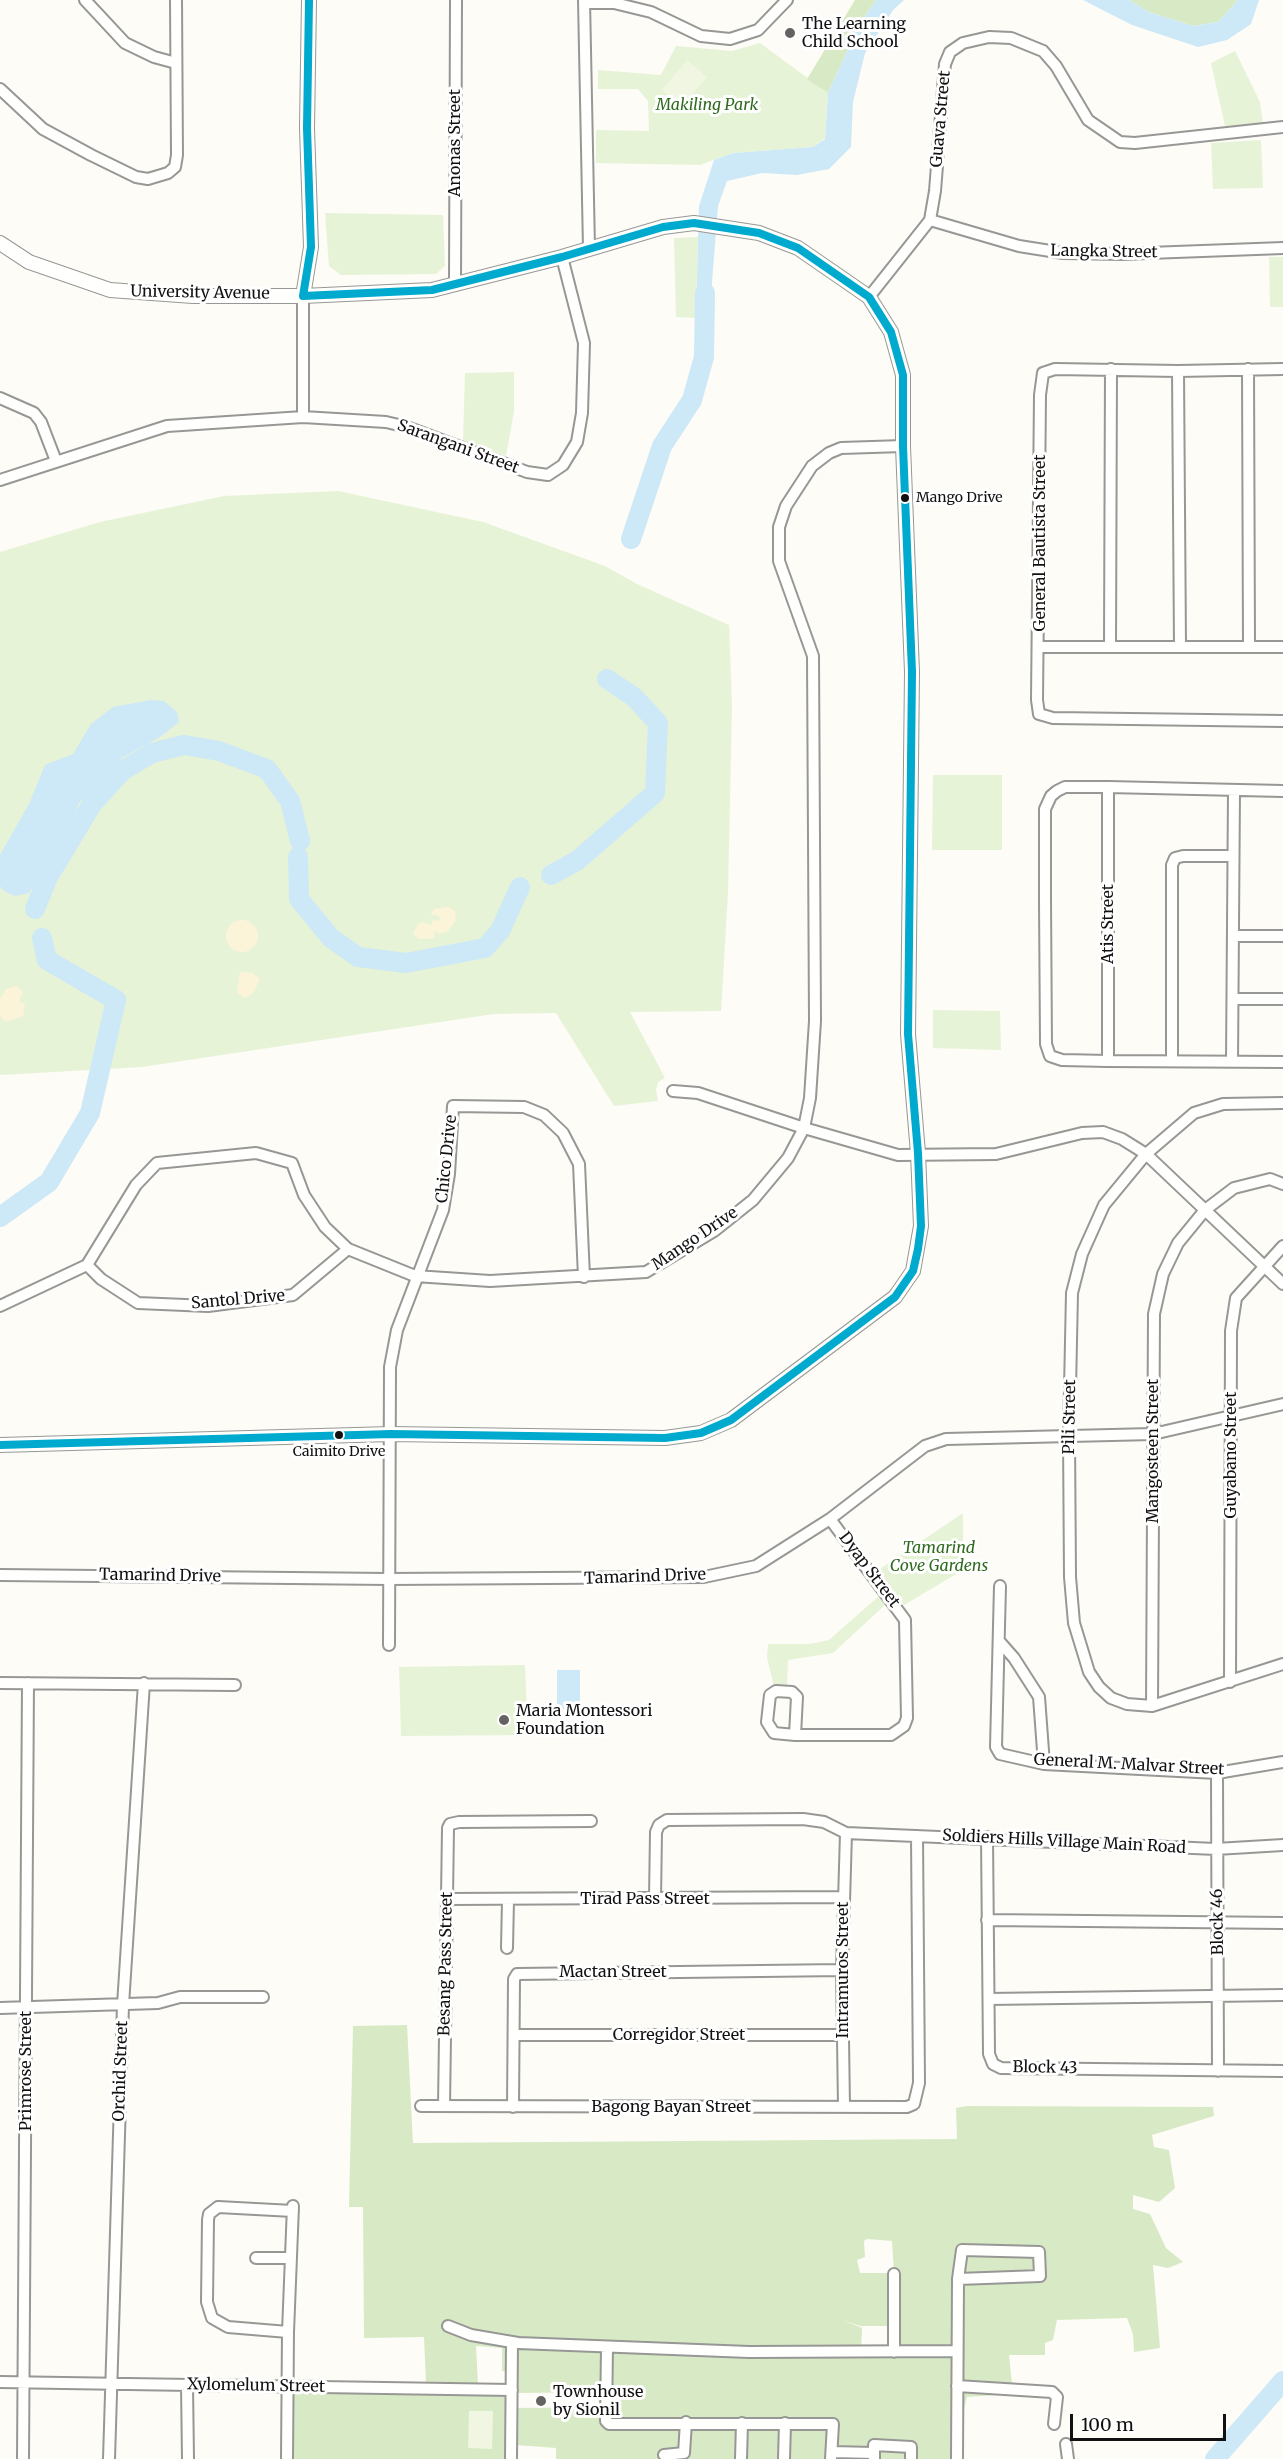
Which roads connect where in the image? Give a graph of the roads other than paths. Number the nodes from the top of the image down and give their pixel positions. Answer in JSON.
{"nodes":[{"id":1,"x":85,"y":0,"type":"edge"},
{"id":2,"x":176,"y":0,"type":"edge"},
{"id":3,"x":309,"y":0,"type":"edge"},
{"id":4,"x":456,"y":0,"type":"edge"},
{"id":5,"x":787,"y":0,"type":"edge"},
{"id":6,"x":584,"y":2,"type":"edge"},
{"id":7,"x":176,"y":63,"type":"junction"},
{"id":8,"x":0,"y":89,"type":"edge"},
{"id":9,"x":1283,"y":127,"type":"edge"},
{"id":10,"x":930,"y":220,"type":"junction"},
{"id":11,"x":0,"y":243,"type":"edge"},
{"id":12,"x":588,"y":248,"type":"junction"},
{"id":13,"x":1283,"y":248,"type":"edge"},
{"id":14,"x":562,"y":257,"type":"junction"},
{"id":15,"x":455,"y":285,"type":"junction"},
{"id":16,"x":303,"y":296,"type":"junction"},
{"id":17,"x":869,"y":297,"type":"junction"},
{"id":18,"x":1111,"y":369,"type":"junction"},
{"id":19,"x":1248,"y":369,"type":"junction"},
{"id":20,"x":1283,"y":369,"type":"edge"},
{"id":21,"x":1178,"y":371,"type":"junction"},
{"id":22,"x":0,"y":398,"type":"edge"},
{"id":23,"x":303,"y":417,"type":"junction"},
{"id":24,"x":903,"y":446,"type":"junction"},
{"id":25,"x":56,"y":461,"type":"junction"},
{"id":26,"x":0,"y":480,"type":"edge"},
{"id":27,"x":1110,"y":645,"type":"junction"},
{"id":28,"x":1180,"y":646,"type":"junction"},
{"id":29,"x":1249,"y":646,"type":"junction"},
{"id":30,"x":1039,"y":647,"type":"junction"},
{"id":31,"x":1283,"y":647,"type":"edge"},
{"id":32,"x":1283,"y":721,"type":"edge"},
{"id":33,"x":1108,"y":787,"type":"junction"},
{"id":34,"x":1234,"y":791,"type":"junction"},
{"id":35,"x":1283,"y":791,"type":"edge"},
{"id":36,"x":1233,"y":856,"type":"junction"},
{"id":37,"x":1234,"y":936,"type":"junction"},
{"id":38,"x":1283,"y":936,"type":"edge"},
{"id":39,"x":1233,"y":999,"type":"junction"},
{"id":40,"x":1283,"y":999,"type":"edge"},
{"id":41,"x":1108,"y":1061,"type":"junction"},
{"id":42,"x":1172,"y":1061,"type":"junction"},
{"id":43,"x":1232,"y":1061,"type":"junction"},
{"id":44,"x":1283,"y":1062,"type":"edge"},
{"id":45,"x":673,"y":1091,"type":"dead end"},
{"id":46,"x":1283,"y":1103,"type":"edge"},
{"id":47,"x":804,"y":1128,"type":"junction"},
{"id":48,"x":918,"y":1153,"type":"junction"},
{"id":49,"x":1146,"y":1154,"type":"junction"},
{"id":50,"x":1283,"y":1184,"type":"edge"},
{"id":51,"x":1205,"y":1210,"type":"junction"},
{"id":52,"x":1283,"y":1246,"type":"edge"},
{"id":53,"x":348,"y":1248,"type":"junction"},
{"id":54,"x":87,"y":1265,"type":"junction"},
{"id":55,"x":1264,"y":1266,"type":"junction"},
{"id":56,"x":416,"y":1276,"type":"junction"},
{"id":57,"x":584,"y":1277,"type":"junction"},
{"id":58,"x":1283,"y":1284,"type":"edge"},
{"id":59,"x":0,"y":1306,"type":"edge"},
{"id":60,"x":1283,"y":1404,"type":"edge"},
{"id":61,"x":1232,"y":1415,"type":"junction"},
{"id":62,"x":391,"y":1434,"type":"junction"},
{"id":63,"x":1153,"y":1434,"type":"junction"},
{"id":64,"x":1069,"y":1437,"type":"junction"},
{"id":65,"x":0,"y":1445,"type":"edge"},
{"id":66,"x":830,"y":1519,"type":"junction"},
{"id":67,"x":0,"y":1575,"type":"edge"},
{"id":68,"x":388,"y":1579,"type":"junction"},
{"id":69,"x":1000,"y":1586,"type":"dead end"},
{"id":70,"x":999,"y":1641,"type":"junction"},
{"id":71,"x":389,"y":1645,"type":"dead end"},
{"id":72,"x":1283,"y":1664,"type":"edge"},
{"id":73,"x":1230,"y":1682,"type":"junction"},
{"id":74,"x":0,"y":1683,"type":"edge"},
{"id":75,"x":28,"y":1683,"type":"junction"},
{"id":76,"x":144,"y":1683,"type":"junction"},
{"id":77,"x":235,"y":1685,"type":"dead end"},
{"id":78,"x":1152,"y":1706,"type":"junction"},
{"id":79,"x":795,"y":1735,"type":"dead end"},
{"id":80,"x":1283,"y":1762,"type":"edge"},
{"id":81,"x":1044,"y":1764,"type":"junction"},
{"id":82,"x":1217,"y":1773,"type":"junction"},
{"id":83,"x":591,"y":1821,"type":"dead end"},
{"id":84,"x":846,"y":1833,"type":"junction"},
{"id":85,"x":917,"y":1836,"type":"junction"},
{"id":86,"x":987,"y":1837,"type":"junction"},
{"id":87,"x":1283,"y":1845,"type":"edge"},
{"id":88,"x":1216,"y":1849,"type":"junction"},
{"id":89,"x":844,"y":1897,"type":"junction"},
{"id":90,"x":447,"y":1899,"type":"junction"},
{"id":91,"x":508,"y":1899,"type":"junction"},
{"id":92,"x":655,"y":1899,"type":"junction"},
{"id":93,"x":987,"y":1920,"type":"junction"},
{"id":94,"x":1283,"y":1923,"type":"edge"},
{"id":95,"x":1218,"y":1924,"type":"junction"},
{"id":96,"x":507,"y":1948,"type":"dead end"},
{"id":97,"x":842,"y":1970,"type":"junction"},
{"id":98,"x":1283,"y":1995,"type":"edge"},
{"id":99,"x":1219,"y":1996,"type":"junction"},
{"id":100,"x":263,"y":1997,"type":"dead end"},
{"id":101,"x":989,"y":1999,"type":"junction"},
{"id":102,"x":123,"y":2005,"type":"junction"},
{"id":103,"x":26,"y":2007,"type":"junction"},
{"id":104,"x":0,"y":2008,"type":"edge"},
{"id":105,"x":514,"y":2035,"type":"junction"},
{"id":106,"x":843,"y":2035,"type":"junction"},
{"id":107,"x":1218,"y":2070,"type":"junction"},
{"id":108,"x":1283,"y":2071,"type":"edge"},
{"id":109,"x":421,"y":2106,"type":"dead end"},
{"id":110,"x":444,"y":2106,"type":"junction"},
{"id":111,"x":513,"y":2107,"type":"junction"},
{"id":112,"x":844,"y":2107,"type":"junction"},
{"id":113,"x":256,"y":2258,"type":"dead end"},
{"id":114,"x":291,"y":2258,"type":"junction"},
{"id":115,"x":894,"y":2274,"type":"dead end"},
{"id":116,"x":958,"y":2279,"type":"junction"},
{"id":117,"x":448,"y":2326,"type":"dead end"},
{"id":118,"x":288,"y":2331,"type":"junction"},
{"id":119,"x":512,"y":2343,"type":"junction"},
{"id":120,"x":608,"y":2347,"type":"junction"},
{"id":121,"x":957,"y":2351,"type":"junction"},
{"id":122,"x":894,"y":2352,"type":"junction"},
{"id":123,"x":0,"y":2382,"type":"edge"},
{"id":124,"x":24,"y":2382,"type":"junction"},
{"id":125,"x":110,"y":2384,"type":"junction"},
{"id":126,"x":187,"y":2385,"type":"junction"},
{"id":127,"x":288,"y":2386,"type":"junction"},
{"id":128,"x":957,"y":2386,"type":"junction"},
{"id":129,"x":512,"y":2390,"type":"junction"},
{"id":130,"x":686,"y":2422,"type":"junction"},
{"id":131,"x":742,"y":2423,"type":"junction"},
{"id":132,"x":785,"y":2423,"type":"junction"},
{"id":133,"x":1054,"y":2424,"type":"dead end"},
{"id":134,"x":1065,"y":2444,"type":"dead end"},
{"id":135,"x":664,"y":2455,"type":"dead end"},
{"id":136,"x":832,"y":2456,"type":"edge"},
{"id":137,"x":874,"y":2456,"type":"edge"},
{"id":138,"x":23,"y":2459,"type":"edge"},
{"id":139,"x":109,"y":2459,"type":"edge"},
{"id":140,"x":188,"y":2459,"type":"edge"},
{"id":141,"x":287,"y":2459,"type":"edge"},
{"id":142,"x":510,"y":2459,"type":"edge"},
{"id":143,"x":741,"y":2459,"type":"edge"},
{"id":144,"x":784,"y":2459,"type":"edge"},
{"id":145,"x":911,"y":2459,"type":"edge"},
{"id":146,"x":957,"y":2459,"type":"edge"},
{"id":147,"x":1068,"y":2459,"type":"edge"}],
"edges":[{"from":1,"to":7,"type":"street"},
{"from":2,"to":7,"type":"street"},
{"from":3,"to":16,"type":"street"},
{"from":4,"to":15,"type":"street","name":"Anonas Street"},
{"from":5,"to":6,"type":"street"},
{"from":6,"to":12,"type":"street"},
{"from":7,"to":8,"type":"street"},
{"from":9,"to":10,"type":"street","name":"Guava Street"},
{"from":10,"to":13,"type":"street","name":"Langka Street"},
{"from":10,"to":17,"type":"street","name":"Guava Street"},
{"from":11,"to":16,"type":"street","name":"University Avenue"},
{"from":12,"to":14,"type":"street","name":"University Avenue"},
{"from":12,"to":17,"type":"street","name":"University Avenue"},
{"from":14,"to":15,"type":"street","name":"University Avenue"},
{"from":14,"to":23,"type":"street","name":"Sarangani Street"},
{"from":15,"to":16,"type":"street","name":"University Avenue"},
{"from":16,"to":23,"type":"street"},
{"from":17,"to":24,"type":"street"},
{"from":18,"to":21,"type":"street"},
{"from":18,"to":27,"type":"street"},
{"from":18,"to":30,"type":"street","name":"General Bautista Street"},
{"from":19,"to":20,"type":"street"},
{"from":19,"to":21,"type":"street"},
{"from":19,"to":29,"type":"street"},
{"from":21,"to":28,"type":"street"},
{"from":22,"to":25,"type":"street"},
{"from":23,"to":25,"type":"street","name":"Sarangani Street"},
{"from":24,"to":47,"type":"street","name":"Mango Drive"},
{"from":24,"to":48,"type":"street"},
{"from":25,"to":26,"type":"street","name":"Sarangani Street"},
{"from":27,"to":28,"type":"street"},
{"from":27,"to":30,"type":"street"},
{"from":28,"to":29,"type":"street"},
{"from":29,"to":31,"type":"street"},
{"from":30,"to":32,"type":"street","name":"General Bautista Street"},
{"from":33,"to":34,"type":"street"},
{"from":33,"to":41,"type":"street","name":"Atis Street"},
{"from":33,"to":41,"type":"street"},
{"from":34,"to":35,"type":"street"},
{"from":34,"to":36,"type":"street"},
{"from":36,"to":37,"type":"street"},
{"from":36,"to":42,"type":"street"},
{"from":37,"to":38,"type":"street"},
{"from":37,"to":39,"type":"street"},
{"from":39,"to":40,"type":"street"},
{"from":39,"to":43,"type":"street"},
{"from":41,"to":42,"type":"street"},
{"from":42,"to":43,"type":"street"},
{"from":43,"to":44,"type":"street"},
{"from":45,"to":47,"type":"street"},
{"from":46,"to":49,"type":"street","name":"Pili Street"},
{"from":47,"to":48,"type":"street"},
{"from":47,"to":57,"type":"street","name":"Mango Drive"},
{"from":48,"to":49,"type":"street"},
{"from":48,"to":62,"type":"street"},
{"from":49,"to":51,"type":"street"},
{"from":49,"to":64,"type":"street","name":"Pili Street"},
{"from":50,"to":51,"type":"street"},
{"from":51,"to":55,"type":"street"},
{"from":51,"to":63,"type":"street","name":"Mangosteen Street"},
{"from":52,"to":55,"type":"street","name":"Guyabano Street"},
{"from":53,"to":54,"type":"street","name":"Santol Drive"},
{"from":53,"to":54,"type":"street","name":"Mango Drive"},
{"from":53,"to":56,"type":"street","name":"Mango Drive"},
{"from":54,"to":59,"type":"street"},
{"from":55,"to":58,"type":"street"},
{"from":55,"to":61,"type":"street","name":"Guyabano Street"},
{"from":56,"to":57,"type":"street","name":"Mango Drive"},
{"from":56,"to":57,"type":"street","name":"Chico Drive"},
{"from":56,"to":62,"type":"street","name":"Chico Drive"},
{"from":60,"to":61,"type":"street","name":"Tamarind Drive"},
{"from":61,"to":63,"type":"street","name":"Tamarind Drive"},
{"from":61,"to":73,"type":"street","name":"Guyabano Street"},
{"from":62,"to":65,"type":"street"},
{"from":62,"to":68,"type":"street"},
{"from":63,"to":64,"type":"street","name":"Tamarind Drive"},
{"from":63,"to":78,"type":"street","name":"Mangosteen Street"},
{"from":64,"to":66,"type":"street","name":"Tamarind Drive"},
{"from":64,"to":78,"type":"street","name":"Pili Street"},
{"from":66,"to":68,"type":"street","name":"Tamarind Drive"},
{"from":66,"to":79,"type":"street","name":"Dyap Street"},
{"from":67,"to":68,"type":"street","name":"Tamarind Drive"},
{"from":68,"to":71,"type":"street"},
{"from":69,"to":70,"type":"street","name":"General M. Malvar Street"},
{"from":70,"to":81,"type":"street"},
{"from":70,"to":81,"type":"street","name":"General M. Malvar Street"},
{"from":72,"to":73,"type":"street","name":"Pili Street"},
{"from":73,"to":78,"type":"street","name":"Pili Street"},
{"from":74,"to":75,"type":"street"},
{"from":75,"to":76,"type":"street"},
{"from":75,"to":103,"type":"street","name":"Primrose Street"},
{"from":76,"to":77,"type":"street"},
{"from":76,"to":102,"type":"street","name":"Orchid Street"},
{"from":80,"to":82,"type":"street","name":"General M. Malvar Street"},
{"from":81,"to":82,"type":"street","name":"General M. Malvar Street"},
{"from":82,"to":88,"type":"street","name":"Block 46"},
{"from":83,"to":90,"type":"street","name":"Besang Pass Street"},
{"from":84,"to":85,"type":"street","name":"Soldiers Hills Village Main Road"},
{"from":84,"to":89,"type":"street","name":"Intramuros Street"},
{"from":84,"to":92,"type":"street"},
{"from":85,"to":86,"type":"street","name":"Soldiers Hills Village Main Road"},
{"from":85,"to":112,"type":"street","name":"Bagong Bayan Street"},
{"from":86,"to":88,"type":"street","name":"Soldiers Hills Village Main Road"},
{"from":86,"to":93,"type":"street","name":"Block 43"},
{"from":87,"to":88,"type":"street","name":"Soldiers Hills Village Main Road"},
{"from":88,"to":95,"type":"street","name":"Block 46"},
{"from":89,"to":92,"type":"street","name":"Tirad Pass Street"},
{"from":89,"to":97,"type":"street","name":"Intramuros Street"},
{"from":90,"to":91,"type":"street","name":"Tirad Pass Street"},
{"from":90,"to":110,"type":"street","name":"Besang Pass Street"},
{"from":91,"to":92,"type":"street","name":"Tirad Pass Street"},
{"from":91,"to":96,"type":"street"},
{"from":93,"to":95,"type":"street"},
{"from":93,"to":101,"type":"street","name":"Block 43"},
{"from":94,"to":95,"type":"street"},
{"from":95,"to":99,"type":"street","name":"Block 46"},
{"from":97,"to":105,"type":"street","name":"Mactan Street"},
{"from":97,"to":106,"type":"street","name":"Intramuros Street"},
{"from":98,"to":99,"type":"street"},
{"from":99,"to":101,"type":"street"},
{"from":99,"to":107,"type":"street","name":"Block 46"},
{"from":100,"to":102,"type":"street"},
{"from":101,"to":107,"type":"street","name":"Block 43"},
{"from":102,"to":103,"type":"street"},
{"from":102,"to":125,"type":"street","name":"Orchid Street"},
{"from":103,"to":104,"type":"street"},
{"from":103,"to":124,"type":"street","name":"Primrose Street"},
{"from":105,"to":106,"type":"street","name":"Corregidor Street"},
{"from":105,"to":111,"type":"street","name":"Mactan Street"},
{"from":106,"to":112,"type":"street","name":"Intramuros Street"},
{"from":107,"to":108,"type":"street"},
{"from":109,"to":110,"type":"street","name":"Bagong Bayan Street"},
{"from":110,"to":111,"type":"street","name":"Bagong Bayan Street"},
{"from":111,"to":112,"type":"street","name":"Bagong Bayan Street"},
{"from":113,"to":114,"type":"street"},
{"from":114,"to":118,"type":"street"},
{"from":114,"to":118,"type":"street"},
{"from":115,"to":122,"type":"street"},
{"from":116,"to":116,"type":"street"},
{"from":116,"to":121,"type":"street"},
{"from":117,"to":119,"type":"street"},
{"from":118,"to":127,"type":"street"},
{"from":119,"to":120,"type":"street"},
{"from":119,"to":129,"type":"street"},
{"from":120,"to":122,"type":"street"},
{"from":120,"to":130,"type":"street"},
{"from":121,"to":122,"type":"street"},
{"from":121,"to":128,"type":"street"},
{"from":123,"to":124,"type":"street","name":"Xylomelum Street"},
{"from":124,"to":125,"type":"street","name":"Xylomelum Street"},
{"from":124,"to":138,"type":"street","name":"Primrose Street"},
{"from":125,"to":126,"type":"street","name":"Xylomelum Street"},
{"from":125,"to":139,"type":"street","name":"Orchid Street"},
{"from":126,"to":127,"type":"street","name":"Xylomelum Street"},
{"from":126,"to":140,"type":"street"},
{"from":127,"to":129,"type":"street","name":"Xylomelum Street"},
{"from":127,"to":141,"type":"street"},
{"from":128,"to":133,"type":"street"},
{"from":128,"to":146,"type":"street"},
{"from":129,"to":142,"type":"street"},
{"from":130,"to":131,"type":"street"},
{"from":130,"to":135,"type":"street"},
{"from":131,"to":132,"type":"street"},
{"from":131,"to":143,"type":"street"},
{"from":132,"to":136,"type":"street"},
{"from":132,"to":144,"type":"street"},
{"from":134,"to":147,"type":"street"},
{"from":136,"to":137,"type":"street"},
{"from":137,"to":145,"type":"street"}]}
